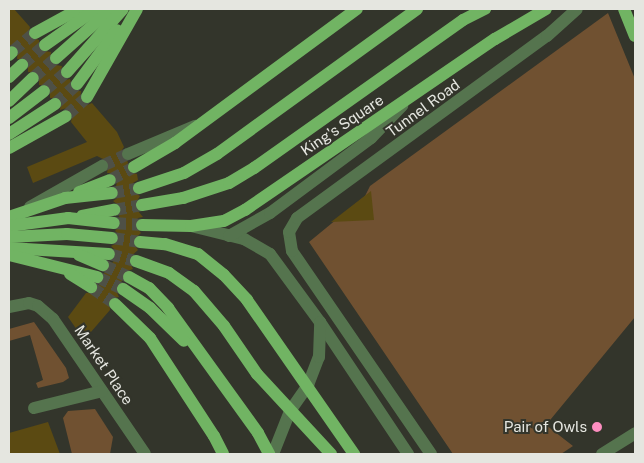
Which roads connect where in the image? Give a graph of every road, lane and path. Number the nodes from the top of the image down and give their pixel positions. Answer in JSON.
{"nodes":[{"id":1,"x":79,"y":9,"type":"edge"},
{"id":2,"x":96,"y":9,"type":"edge"},
{"id":3,"x":112,"y":9,"type":"edge"},
{"id":4,"x":123,"y":9,"type":"edge"},
{"id":5,"x":132,"y":9,"type":"edge"},
{"id":6,"x":137,"y":9,"type":"edge"},
{"id":7,"x":357,"y":9,"type":"edge"},
{"id":8,"x":417,"y":9,"type":"edge"},
{"id":9,"x":485,"y":9,"type":"edge"},
{"id":10,"x":546,"y":9,"type":"edge"},
{"id":11,"x":577,"y":9,"type":"edge"},
{"id":12,"x":624,"y":9,"type":"edge"},
{"id":13,"x":35,"y":33,"type":"tunnel mouth"},
{"id":14,"x":635,"y":36,"type":"edge"},
{"id":15,"x":44,"y":45,"type":"tunnel mouth"},
{"id":16,"x":56,"y":58,"type":"tunnel mouth"},
{"id":17,"x":22,"y":65,"type":"tunnel mouth"},
{"id":18,"x":67,"y":72,"type":"tunnel mouth"},
{"id":19,"x":9,"y":78,"type":"edge"},
{"id":20,"x":33,"y":78,"type":"tunnel mouth"},
{"id":21,"x":78,"y":84,"type":"tunnel mouth"},
{"id":22,"x":44,"y":91,"type":"tunnel mouth"},
{"id":23,"x":87,"y":97,"type":"tunnel mouth"},
{"id":24,"x":9,"y":101,"type":"edge"},
{"id":25,"x":407,"y":101,"type":"junction"},
{"id":26,"x":55,"y":104,"type":"tunnel mouth"},
{"id":27,"x":66,"y":116,"type":"tunnel mouth"},
{"id":28,"x":9,"y":118,"type":"edge"},
{"id":29,"x":202,"y":123,"type":"junction"},
{"id":30,"x":9,"y":134,"type":"edge"},
{"id":31,"x":9,"y":148,"type":"edge"},
{"id":32,"x":128,"y":154,"type":"tunnel mouth"},
{"id":33,"x":102,"y":166,"type":"tunnel mouth"},
{"id":34,"x":134,"y":167,"type":"tunnel mouth"},
{"id":35,"x":111,"y":187,"type":"tunnel mouth"},
{"id":36,"x":139,"y":188,"type":"tunnel mouth"},
{"id":37,"x":142,"y":205,"type":"tunnel mouth"},
{"id":38,"x":114,"y":210,"type":"tunnel mouth"},
{"id":39,"x":14,"y":215,"type":"edge"},
{"id":40,"x":68,"y":218,"type":"junction"},
{"id":41,"x":114,"y":223,"type":"tunnel mouth"},
{"id":42,"x":9,"y":226,"type":"edge"},
{"id":43,"x":142,"y":226,"type":"tunnel mouth"},
{"id":44,"x":191,"y":226,"type":"junction"},
{"id":45,"x":229,"y":236,"type":"junction"},
{"id":46,"x":9,"y":237,"type":"edge"},
{"id":47,"x":112,"y":238,"type":"tunnel mouth"},
{"id":48,"x":140,"y":242,"type":"tunnel mouth"},
{"id":49,"x":9,"y":248,"type":"edge"},
{"id":50,"x":9,"y":255,"type":"edge"},
{"id":51,"x":136,"y":260,"type":"tunnel mouth"},
{"id":52,"x":129,"y":277,"type":"tunnel mouth"},
{"id":53,"x":123,"y":289,"type":"tunnel mouth"},
{"id":54,"x":115,"y":304,"type":"tunnel mouth"},
{"id":55,"x":9,"y":307,"type":"edge"},
{"id":56,"x":320,"y":322,"type":"junction"},
{"id":57,"x":218,"y":377,"type":"junction"},
{"id":58,"x":308,"y":385,"type":"junction"},
{"id":59,"x":102,"y":391,"type":"junction"},
{"id":60,"x":34,"y":408,"type":"dead end"},
{"id":61,"x":290,"y":411,"type":"junction"},
{"id":62,"x":635,"y":432,"type":"edge"},
{"id":63,"x":144,"y":454,"type":"edge"},
{"id":64,"x":223,"y":454,"type":"edge"},
{"id":65,"x":269,"y":454,"type":"edge"},
{"id":66,"x":273,"y":454,"type":"edge"},
{"id":67,"x":331,"y":454,"type":"edge"},
{"id":68,"x":354,"y":454,"type":"edge"},
{"id":69,"x":408,"y":454,"type":"edge"},
{"id":70,"x":432,"y":454,"type":"edge"},
{"id":71,"x":602,"y":454,"type":"edge"}],
"edges":[{"from":1,"to":13,"type":"main road"},
{"from":2,"to":15,"type":"main road"},
{"from":3,"to":16,"type":"main road"},
{"from":4,"to":18,"type":"main road"},
{"from":5,"to":21,"type":"main road"},
{"from":6,"to":23,"type":"main road"},
{"from":7,"to":29,"type":"main road"},
{"from":8,"to":36,"type":"main road"},
{"from":9,"to":37,"type":"main road"},
{"from":10,"to":25,"type":"main road","name":"King's Square"},
{"from":11,"to":70,"type":"street","name":"Tunnel Road"},
{"from":12,"to":14,"type":"main road"},
{"from":17,"to":19,"type":"main road"},
{"from":20,"to":24,"type":"main road"},
{"from":22,"to":28,"type":"main road"},
{"from":25,"to":44,"type":"main road","name":"King's Square"},
{"from":25,"to":45,"type":"street"},
{"from":26,"to":30,"type":"main road"},
{"from":27,"to":31,"type":"main road"},
{"from":29,"to":32,"type":"street"},
{"from":29,"to":34,"type":"main road"},
{"from":33,"to":39,"type":"street"},
{"from":35,"to":39,"type":"main road"},
{"from":38,"to":40,"type":"main road"},
{"from":40,"to":41,"type":"main road"},
{"from":40,"to":42,"type":"main road"},
{"from":43,"to":44,"type":"main road","name":"King's Square"},
{"from":44,"to":45,"type":"street"},
{"from":45,"to":56,"type":"street"},
{"from":46,"to":47,"type":"main road"},
{"from":48,"to":58,"type":"main road"},
{"from":49,"to":50,"type":"main road"},
{"from":51,"to":61,"type":"main road"},
{"from":52,"to":57,"type":"main road"},
{"from":53,"to":57,"type":"main road"},
{"from":54,"to":64,"type":"main road"},
{"from":55,"to":59,"type":"street","name":"Market Place"},
{"from":56,"to":58,"type":"street"},
{"from":56,"to":69,"type":"street"},
{"from":57,"to":65,"type":"main road"},
{"from":58,"to":61,"type":"street"},
{"from":58,"to":68,"type":"main road"},
{"from":59,"to":60,"type":"street"},
{"from":59,"to":63,"type":"street","name":"Market Place"},
{"from":61,"to":66,"type":"street"},
{"from":61,"to":67,"type":"main road"},
{"from":62,"to":71,"type":"street"}]}
